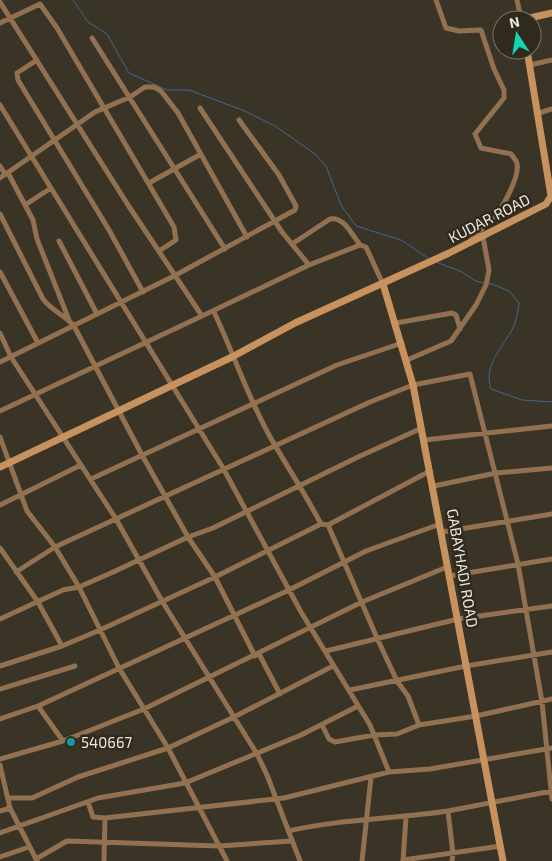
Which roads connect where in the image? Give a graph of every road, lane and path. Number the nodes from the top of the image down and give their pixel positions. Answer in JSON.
{"nodes":[{"id":1,"x":436,"y":0,"type":"edge"},
{"id":2,"x":0,"y":2,"type":"edge"},
{"id":3,"x":38,"y":2,"type":"edge"},
{"id":4,"x":10,"y":19,"type":"junction"},
{"id":5,"x":0,"y":24,"type":"edge"},
{"id":6,"x":92,"y":38,"type":"dead end"},
{"id":7,"x":37,"y":60,"type":"junction"},
{"id":8,"x":529,"y":60,"type":"edge"},
{"id":9,"x":552,"y":60,"type":"edge"},
{"id":10,"x":530,"y":65,"type":"junction"},
{"id":11,"x":130,"y":97,"type":"junction"},
{"id":12,"x":0,"y":105,"type":"edge"},
{"id":13,"x":104,"y":108,"type":"junction"},
{"id":14,"x":200,"y":108,"type":"dead end"},
{"id":15,"x":552,"y":109,"type":"edge"},
{"id":16,"x":539,"y":113,"type":"junction"},
{"id":17,"x":238,"y":120,"type":"dead end"},
{"id":18,"x":77,"y":124,"type":"junction"},
{"id":19,"x":54,"y":141,"type":"junction"},
{"id":20,"x":201,"y":154,"type":"junction"},
{"id":21,"x":32,"y":158,"type":"junction"},
{"id":22,"x":0,"y":166,"type":"edge"},
{"id":23,"x":175,"y":170,"type":"junction"},
{"id":24,"x":4,"y":175,"type":"edge"},
{"id":25,"x":149,"y":183,"type":"junction"},
{"id":26,"x":50,"y":188,"type":"junction"},
{"id":27,"x":551,"y":196,"type":"edge"},
{"id":28,"x":25,"y":205,"type":"junction"},
{"id":29,"x":0,"y":214,"type":"edge"},
{"id":30,"x":276,"y":222,"type":"junction"},
{"id":31,"x":247,"y":237,"type":"junction"},
{"id":32,"x":483,"y":237,"type":"junction"},
{"id":33,"x":59,"y":241,"type":"dead end"},
{"id":34,"x":469,"y":243,"type":"junction"},
{"id":35,"x":292,"y":244,"type":"junction"},
{"id":36,"x":360,"y":245,"type":"junction"},
{"id":37,"x":225,"y":249,"type":"junction"},
{"id":38,"x":159,"y":251,"type":"junction"},
{"id":39,"x":310,"y":265,"type":"junction"},
{"id":40,"x":0,"y":272,"type":"edge"},
{"id":41,"x":174,"y":276,"type":"junction"},
{"id":42,"x":383,"y":284,"type":"junction"},
{"id":43,"x":143,"y":292,"type":"junction"},
{"id":44,"x":122,"y":302,"type":"junction"},
{"id":45,"x":214,"y":312,"type":"junction"},
{"id":46,"x":97,"y":314,"type":"junction"},
{"id":47,"x":202,"y":316,"type":"junction"},
{"id":48,"x":69,"y":320,"type":"junction"},
{"id":49,"x":396,"y":323,"type":"junction"},
{"id":50,"x":74,"y":326,"type":"junction"},
{"id":51,"x":460,"y":330,"type":"junction"},
{"id":52,"x":0,"y":333,"type":"edge"},
{"id":53,"x":38,"y":343,"type":"junction"},
{"id":54,"x":145,"y":343,"type":"junction"},
{"id":55,"x":402,"y":343,"type":"junction"},
{"id":56,"x":232,"y":356,"type":"junction"},
{"id":57,"x":10,"y":357,"type":"junction"},
{"id":58,"x":407,"y":360,"type":"junction"},
{"id":59,"x":0,"y":362,"type":"edge"},
{"id":60,"x":96,"y":367,"type":"junction"},
{"id":61,"x":170,"y":384,"type":"junction"},
{"id":62,"x":413,"y":385,"type":"junction"},
{"id":63,"x":35,"y":395,"type":"junction"},
{"id":64,"x":253,"y":403,"type":"junction"},
{"id":65,"x":118,"y":410,"type":"junction"},
{"id":66,"x":0,"y":412,"type":"edge"},
{"id":67,"x":552,"y":426,"type":"edge"},
{"id":68,"x":198,"y":428,"type":"junction"},
{"id":69,"x":422,"y":428,"type":"junction"},
{"id":70,"x":486,"y":432,"type":"junction"},
{"id":71,"x":0,"y":437,"type":"edge"},
{"id":72,"x":62,"y":438,"type":"junction"},
{"id":73,"x":424,"y":440,"type":"junction"},
{"id":74,"x":275,"y":444,"type":"junction"},
{"id":75,"x":142,"y":455,"type":"junction"},
{"id":76,"x":10,"y":462,"type":"junction"},
{"id":77,"x":81,"y":465,"type":"junction"},
{"id":78,"x":0,"y":467,"type":"edge"},
{"id":79,"x":223,"y":468,"type":"junction"},
{"id":80,"x":552,"y":468,"type":"edge"},
{"id":81,"x":430,"y":471,"type":"junction"},
{"id":82,"x":496,"y":473,"type":"junction"},
{"id":83,"x":91,"y":478,"type":"junction"},
{"id":84,"x":300,"y":485,"type":"junction"},
{"id":85,"x":434,"y":486,"type":"junction"},
{"id":86,"x":164,"y":495,"type":"junction"},
{"id":87,"x":20,"y":496,"type":"junction"},
{"id":88,"x":0,"y":505,"type":"edge"},
{"id":89,"x":247,"y":513,"type":"junction"},
{"id":90,"x":552,"y":514,"type":"edge"},
{"id":91,"x":116,"y":519,"type":"junction"},
{"id":92,"x":508,"y":521,"type":"junction"},
{"id":93,"x":321,"y":524,"type":"junction"},
{"id":94,"x":440,"y":524,"type":"junction"},
{"id":95,"x":328,"y":525,"type":"junction"},
{"id":96,"x":442,"y":532,"type":"junction"},
{"id":97,"x":188,"y":537,"type":"junction"},
{"id":98,"x":54,"y":547,"type":"junction"},
{"id":99,"x":0,"y":548,"type":"edge"},
{"id":100,"x":267,"y":550,"type":"junction"},
{"id":101,"x":140,"y":559,"type":"junction"},
{"id":102,"x":552,"y":559,"type":"edge"},
{"id":103,"x":343,"y":564,"type":"junction"},
{"id":104,"x":518,"y":564,"type":"junction"},
{"id":105,"x":447,"y":567,"type":"junction"},
{"id":106,"x":16,"y":572,"type":"junction"},
{"id":107,"x":449,"y":576,"type":"junction"},
{"id":108,"x":215,"y":577,"type":"junction"},
{"id":109,"x":79,"y":586,"type":"junction"},
{"id":110,"x":289,"y":590,"type":"junction"},
{"id":111,"x":162,"y":601,"type":"junction"},
{"id":112,"x":38,"y":602,"type":"junction"},
{"id":113,"x":362,"y":602,"type":"junction"},
{"id":114,"x":552,"y":606,"type":"edge"},
{"id":115,"x":525,"y":611,"type":"junction"},
{"id":116,"x":233,"y":614,"type":"junction"},
{"id":117,"x":0,"y":619,"type":"edge"},
{"id":118,"x":458,"y":620,"type":"junction"},
{"id":119,"x":311,"y":628,"type":"junction"},
{"id":120,"x":100,"y":630,"type":"junction"},
{"id":121,"x":184,"y":637,"type":"junction"},
{"id":122,"x":377,"y":638,"type":"junction"},
{"id":123,"x":62,"y":646,"type":"junction"},
{"id":124,"x":326,"y":651,"type":"junction"},
{"id":125,"x":552,"y":652,"type":"edge"},
{"id":126,"x":257,"y":655,"type":"junction"},
{"id":127,"x":534,"y":655,"type":"junction"},
{"id":128,"x":0,"y":666,"type":"edge"},
{"id":129,"x":75,"y":666,"type":"dead end"},
{"id":130,"x":333,"y":666,"type":"junction"},
{"id":131,"x":466,"y":666,"type":"junction"},
{"id":132,"x":119,"y":668,"type":"junction"},
{"id":133,"x":210,"y":678,"type":"junction"},
{"id":134,"x":398,"y":681,"type":"junction"},
{"id":135,"x":0,"y":689,"type":"edge"},
{"id":136,"x":350,"y":690,"type":"junction"},
{"id":137,"x":280,"y":694,"type":"junction"},
{"id":138,"x":552,"y":699,"type":"edge"},
{"id":139,"x":542,"y":702,"type":"junction"},
{"id":140,"x":38,"y":706,"type":"junction"},
{"id":141,"x":358,"y":706,"type":"junction"},
{"id":142,"x":144,"y":709,"type":"junction"},
{"id":143,"x":476,"y":716,"type":"junction"},
{"id":144,"x":234,"y":717,"type":"junction"},
{"id":145,"x":0,"y":719,"type":"edge"},
{"id":146,"x":322,"y":725,"type":"junction"},
{"id":147,"x":419,"y":725,"type":"junction"},
{"id":148,"x":374,"y":735,"type":"junction"},
{"id":149,"x":63,"y":741,"type":"junction"},
{"id":150,"x":168,"y":748,"type":"junction"},
{"id":151,"x":549,"y":749,"type":"edge"},
{"id":152,"x":257,"y":754,"type":"junction"},
{"id":153,"x":0,"y":759,"type":"edge"},
{"id":154,"x":485,"y":760,"type":"junction"},
{"id":155,"x":0,"y":765,"type":"edge"},
{"id":156,"x":389,"y":772,"type":"junction"},
{"id":157,"x":371,"y":777,"type":"junction"},
{"id":158,"x":185,"y":783,"type":"junction"},
{"id":159,"x":2,"y":790,"type":"edge"},
{"id":160,"x":551,"y":792,"type":"edge"},
{"id":161,"x":8,"y":798,"type":"junction"},
{"id":162,"x":276,"y":799,"type":"junction"},
{"id":163,"x":552,"y":799,"type":"edge"},
{"id":164,"x":88,"y":802,"type":"junction"},
{"id":165,"x":492,"y":803,"type":"junction"},
{"id":166,"x":199,"y":807,"type":"junction"},
{"id":167,"x":10,"y":808,"type":"junction"},
{"id":168,"x":0,"y":811,"type":"edge"},
{"id":169,"x":448,"y":811,"type":"junction"},
{"id":170,"x":406,"y":817,"type":"junction"},
{"id":171,"x":105,"y":818,"type":"junction"},
{"id":172,"x":366,"y":820,"type":"junction"},
{"id":173,"x":18,"y":827,"type":"junction"},
{"id":174,"x":288,"y":831,"type":"junction"},
{"id":175,"x":0,"y":832,"type":"edge"},
{"id":176,"x":292,"y":841,"type":"junction"},
{"id":177,"x":104,"y":842,"type":"junction"},
{"id":178,"x":29,"y":846,"type":"junction"},
{"id":179,"x":219,"y":846,"type":"junction"},
{"id":180,"x":501,"y":846,"type":"junction"},
{"id":181,"x":454,"y":854,"type":"junction"},
{"id":182,"x":0,"y":857,"type":"edge"},
{"id":183,"x":37,"y":860,"type":"edge"},
{"id":184,"x":403,"y":860,"type":"edge"},
{"id":185,"x":104,"y":861,"type":"edge"},
{"id":186,"x":226,"y":861,"type":"edge"},
{"id":187,"x":300,"y":861,"type":"edge"},
{"id":188,"x":362,"y":861,"type":"edge"},
{"id":189,"x":452,"y":861,"type":"edge"},
{"id":190,"x":503,"y":861,"type":"edge"}],
"edges":[{"from":1,"to":34,"type":"street"},
{"from":2,"to":4,"type":"street"},
{"from":3,"to":4,"type":"street"},
{"from":3,"to":13,"type":"street"},
{"from":4,"to":5,"type":"street"},
{"from":4,"to":7,"type":"street"},
{"from":6,"to":11,"type":"street"},
{"from":7,"to":18,"type":"street"},
{"from":7,"to":19,"type":"street"},
{"from":8,"to":10,"type":"street","name":"KUDAR ROAD"},
{"from":9,"to":10,"type":"street"},
{"from":10,"to":16,"type":"street","name":"KUDAR ROAD"},
{"from":11,"to":13,"type":"street"},
{"from":11,"to":20,"type":"street"},
{"from":11,"to":23,"type":"street"},
{"from":12,"to":21,"type":"street"},
{"from":13,"to":18,"type":"street"},
{"from":13,"to":25,"type":"street"},
{"from":14,"to":30,"type":"street"},
{"from":15,"to":16,"type":"street"},
{"from":16,"to":27,"type":"street","name":"KUDAR ROAD"},
{"from":17,"to":30,"type":"street"},
{"from":18,"to":19,"type":"street"},
{"from":18,"to":38,"type":"street"},
{"from":19,"to":21,"type":"street"},
{"from":19,"to":43,"type":"street"},
{"from":20,"to":23,"type":"street"},
{"from":20,"to":31,"type":"street"},
{"from":21,"to":24,"type":"street"},
{"from":21,"to":26,"type":"street"},
{"from":22,"to":24,"type":"street"},
{"from":23,"to":25,"type":"street"},
{"from":23,"to":37,"type":"street"},
{"from":24,"to":28,"type":"street"},
{"from":25,"to":38,"type":"street"},
{"from":26,"to":28,"type":"street"},
{"from":26,"to":44,"type":"street"},
{"from":27,"to":32,"type":"street","name":"KUDAR ROAD"},
{"from":28,"to":48,"type":"street"},
{"from":29,"to":48,"type":"street"},
{"from":30,"to":31,"type":"street"},
{"from":30,"to":35,"type":"street"},
{"from":31,"to":37,"type":"street"},
{"from":32,"to":34,"type":"street","name":"KUDAR ROAD"},
{"from":32,"to":51,"type":"street"},
{"from":33,"to":46,"type":"street"},
{"from":34,"to":42,"type":"street","name":"KUDAR ROAD"},
{"from":35,"to":36,"type":"street"},
{"from":35,"to":39,"type":"street"},
{"from":36,"to":39,"type":"street"},
{"from":36,"to":42,"type":"street"},
{"from":37,"to":41,"type":"street"},
{"from":38,"to":41,"type":"street"},
{"from":39,"to":45,"type":"street"},
{"from":40,"to":53,"type":"street"},
{"from":41,"to":43,"type":"street"},
{"from":41,"to":47,"type":"street"},
{"from":42,"to":49,"type":"street","name":"GABAYHADI ROAD"},
{"from":42,"to":56,"type":"street","name":"KUDAR ROAD"},
{"from":43,"to":44,"type":"street"},
{"from":44,"to":46,"type":"street"},
{"from":44,"to":54,"type":"street"},
{"from":45,"to":47,"type":"street"},
{"from":45,"to":56,"type":"street"},
{"from":46,"to":50,"type":"street"},
{"from":47,"to":54,"type":"street"},
{"from":48,"to":50,"type":"street"},
{"from":49,"to":51,"type":"street"},
{"from":49,"to":55,"type":"street","name":"GABAYHADI ROAD"},
{"from":50,"to":53,"type":"street"},
{"from":50,"to":60,"type":"street"},
{"from":51,"to":58,"type":"street"},
{"from":52,"to":57,"type":"street"},
{"from":53,"to":57,"type":"street"},
{"from":54,"to":60,"type":"street"},
{"from":54,"to":61,"type":"street"},
{"from":55,"to":58,"type":"street","name":"GABAYHADI ROAD"},
{"from":55,"to":64,"type":"street"},
{"from":56,"to":61,"type":"street","name":"KUDAR ROAD"},
{"from":56,"to":64,"type":"street"},
{"from":57,"to":59,"type":"street"},
{"from":57,"to":63,"type":"street"},
{"from":58,"to":62,"type":"street","name":"GABAYHADI ROAD"},
{"from":60,"to":63,"type":"street"},
{"from":60,"to":65,"type":"street"},
{"from":61,"to":65,"type":"street","name":"KUDAR ROAD"},
{"from":61,"to":68,"type":"street"},
{"from":62,"to":69,"type":"street","name":"GABAYHADI ROAD"},
{"from":62,"to":70,"type":"street"},
{"from":62,"to":74,"type":"street"},
{"from":63,"to":66,"type":"street"},
{"from":63,"to":72,"type":"street"},
{"from":64,"to":68,"type":"street"},
{"from":64,"to":74,"type":"street"},
{"from":65,"to":72,"type":"street","name":"KUDAR ROAD"},
{"from":65,"to":75,"type":"street"},
{"from":67,"to":70,"type":"street"},
{"from":68,"to":75,"type":"street"},
{"from":68,"to":79,"type":"street"},
{"from":69,"to":73,"type":"street","name":"GABAYHADI ROAD"},
{"from":69,"to":84,"type":"street"},
{"from":70,"to":73,"type":"street"},
{"from":70,"to":82,"type":"street"},
{"from":71,"to":76,"type":"street"},
{"from":72,"to":76,"type":"street","name":"KUDAR ROAD"},
{"from":72,"to":77,"type":"street"},
{"from":73,"to":81,"type":"street","name":"GABAYHADI ROAD"},
{"from":74,"to":79,"type":"street"},
{"from":74,"to":84,"type":"street"},
{"from":75,"to":83,"type":"street"},
{"from":75,"to":86,"type":"street"},
{"from":76,"to":78,"type":"street","name":"KUDAR ROAD"},
{"from":76,"to":87,"type":"street"},
{"from":77,"to":83,"type":"street"},
{"from":77,"to":87,"type":"street"},
{"from":79,"to":86,"type":"street"},
{"from":79,"to":89,"type":"street"},
{"from":80,"to":82,"type":"street"},
{"from":81,"to":85,"type":"street","name":"GABAYHADI ROAD"},
{"from":81,"to":95,"type":"street"},
{"from":82,"to":85,"type":"street"},
{"from":82,"to":92,"type":"street"},
{"from":83,"to":91,"type":"street"},
{"from":84,"to":89,"type":"street"},
{"from":84,"to":93,"type":"street"},
{"from":85,"to":94,"type":"street","name":"GABAYHADI ROAD"},
{"from":86,"to":91,"type":"street"},
{"from":86,"to":97,"type":"street"},
{"from":87,"to":88,"type":"street"},
{"from":87,"to":98,"type":"street"},
{"from":89,"to":97,"type":"street"},
{"from":89,"to":100,"type":"street"},
{"from":90,"to":92,"type":"street"},
{"from":91,"to":98,"type":"street"},
{"from":91,"to":101,"type":"street"},
{"from":92,"to":96,"type":"street"},
{"from":92,"to":104,"type":"street"},
{"from":93,"to":95,"type":"street"},
{"from":93,"to":100,"type":"street"},
{"from":94,"to":96,"type":"street","name":"GABAYHADI ROAD"},
{"from":94,"to":103,"type":"street"},
{"from":95,"to":103,"type":"street"},
{"from":96,"to":105,"type":"street","name":"GABAYHADI ROAD"},
{"from":97,"to":101,"type":"street"},
{"from":97,"to":108,"type":"street"},
{"from":98,"to":106,"type":"street"},
{"from":98,"to":109,"type":"street"},
{"from":99,"to":106,"type":"street"},
{"from":100,"to":108,"type":"street"},
{"from":100,"to":110,"type":"street"},
{"from":101,"to":109,"type":"street"},
{"from":101,"to":111,"type":"street"},
{"from":102,"to":104,"type":"street"},
{"from":103,"to":110,"type":"street"},
{"from":103,"to":113,"type":"street"},
{"from":104,"to":107,"type":"street"},
{"from":104,"to":115,"type":"street"},
{"from":105,"to":107,"type":"street","name":"GABAYHADI ROAD"},
{"from":105,"to":113,"type":"street"},
{"from":106,"to":112,"type":"street"},
{"from":107,"to":118,"type":"street","name":"GABAYHADI ROAD"},
{"from":108,"to":111,"type":"street"},
{"from":108,"to":116,"type":"street"},
{"from":109,"to":112,"type":"street"},
{"from":109,"to":120,"type":"street"},
{"from":110,"to":116,"type":"street"},
{"from":110,"to":119,"type":"street"},
{"from":111,"to":120,"type":"street"},
{"from":111,"to":121,"type":"street"},
{"from":112,"to":117,"type":"street"},
{"from":112,"to":123,"type":"street"},
{"from":113,"to":119,"type":"street"},
{"from":113,"to":122,"type":"street"},
{"from":114,"to":115,"type":"street"},
{"from":115,"to":118,"type":"street"},
{"from":115,"to":127,"type":"street"},
{"from":116,"to":121,"type":"street"},
{"from":116,"to":126,"type":"street"},
{"from":118,"to":122,"type":"street"},
{"from":118,"to":131,"type":"street","name":"GABAYHADI ROAD"},
{"from":119,"to":124,"type":"street"},
{"from":119,"to":126,"type":"street"},
{"from":120,"to":123,"type":"street"},
{"from":120,"to":132,"type":"street"},
{"from":121,"to":132,"type":"street"},
{"from":121,"to":133,"type":"street"},
{"from":122,"to":124,"type":"street"},
{"from":122,"to":134,"type":"street"},
{"from":123,"to":128,"type":"street"},
{"from":124,"to":130,"type":"street"},
{"from":125,"to":127,"type":"street"},
{"from":126,"to":133,"type":"street"},
{"from":126,"to":137,"type":"street"},
{"from":127,"to":131,"type":"street"},
{"from":127,"to":139,"type":"street"},
{"from":129,"to":135,"type":"street"},
{"from":130,"to":136,"type":"street"},
{"from":130,"to":137,"type":"street"},
{"from":131,"to":134,"type":"street"},
{"from":131,"to":143,"type":"street","name":"GABAYHADI ROAD"},
{"from":132,"to":140,"type":"street"},
{"from":132,"to":142,"type":"street"},
{"from":133,"to":142,"type":"street"},
{"from":133,"to":144,"type":"street"},
{"from":134,"to":136,"type":"street"},
{"from":134,"to":147,"type":"street"},
{"from":136,"to":141,"type":"street"},
{"from":137,"to":144,"type":"street"},
{"from":138,"to":139,"type":"street"},
{"from":139,"to":143,"type":"street"},
{"from":139,"to":151,"type":"street"},
{"from":140,"to":145,"type":"street"},
{"from":140,"to":149,"type":"street"},
{"from":141,"to":146,"type":"street"},
{"from":141,"to":148,"type":"street"},
{"from":142,"to":149,"type":"street"},
{"from":142,"to":150,"type":"street"},
{"from":143,"to":147,"type":"street"},
{"from":143,"to":154,"type":"street","name":"GABAYHADI ROAD"},
{"from":144,"to":150,"type":"street"},
{"from":144,"to":152,"type":"street"},
{"from":146,"to":148,"type":"street"},
{"from":146,"to":152,"type":"street"},
{"from":147,"to":148,"type":"street"},
{"from":148,"to":156,"type":"street"},
{"from":149,"to":153,"type":"street"},
{"from":150,"to":158,"type":"street"},
{"from":150,"to":161,"type":"street"},
{"from":151,"to":154,"type":"street"},
{"from":151,"to":160,"type":"street"},
{"from":152,"to":158,"type":"street"},
{"from":152,"to":162,"type":"street"},
{"from":154,"to":156,"type":"street"},
{"from":154,"to":165,"type":"street","name":"GABAYHADI ROAD"},
{"from":155,"to":159,"type":"street"},
{"from":156,"to":157,"type":"street"},
{"from":157,"to":162,"type":"street"},
{"from":157,"to":172,"type":"street"},
{"from":158,"to":164,"type":"street"},
{"from":158,"to":166,"type":"street"},
{"from":159,"to":161,"type":"street"},
{"from":160,"to":163,"type":"street"},
{"from":160,"to":165,"type":"street"},
{"from":161,"to":167,"type":"street"},
{"from":162,"to":166,"type":"street"},
{"from":162,"to":174,"type":"street"},
{"from":164,"to":171,"type":"street"},
{"from":164,"to":173,"type":"street"},
{"from":165,"to":169,"type":"street"},
{"from":165,"to":180,"type":"street","name":"GABAYHADI ROAD"},
{"from":166,"to":171,"type":"street"},
{"from":166,"to":179,"type":"street"},
{"from":167,"to":168,"type":"street"},
{"from":167,"to":173,"type":"street"},
{"from":169,"to":170,"type":"street"},
{"from":169,"to":181,"type":"street"},
{"from":170,"to":172,"type":"street"},
{"from":170,"to":184,"type":"street"},
{"from":171,"to":177,"type":"street"},
{"from":172,"to":174,"type":"street"},
{"from":172,"to":188,"type":"street"},
{"from":173,"to":175,"type":"street"},
{"from":173,"to":178,"type":"street"},
{"from":174,"to":176,"type":"street"},
{"from":176,"to":179,"type":"street"},
{"from":176,"to":187,"type":"street"},
{"from":177,"to":179,"type":"street"},
{"from":177,"to":183,"type":"street"},
{"from":177,"to":185,"type":"street"},
{"from":178,"to":182,"type":"street"},
{"from":178,"to":183,"type":"street"},
{"from":179,"to":186,"type":"street"},
{"from":180,"to":181,"type":"street"},
{"from":180,"to":190,"type":"street","name":"GABAYHADI ROAD"},
{"from":181,"to":184,"type":"street"},
{"from":181,"to":189,"type":"street"}]}
